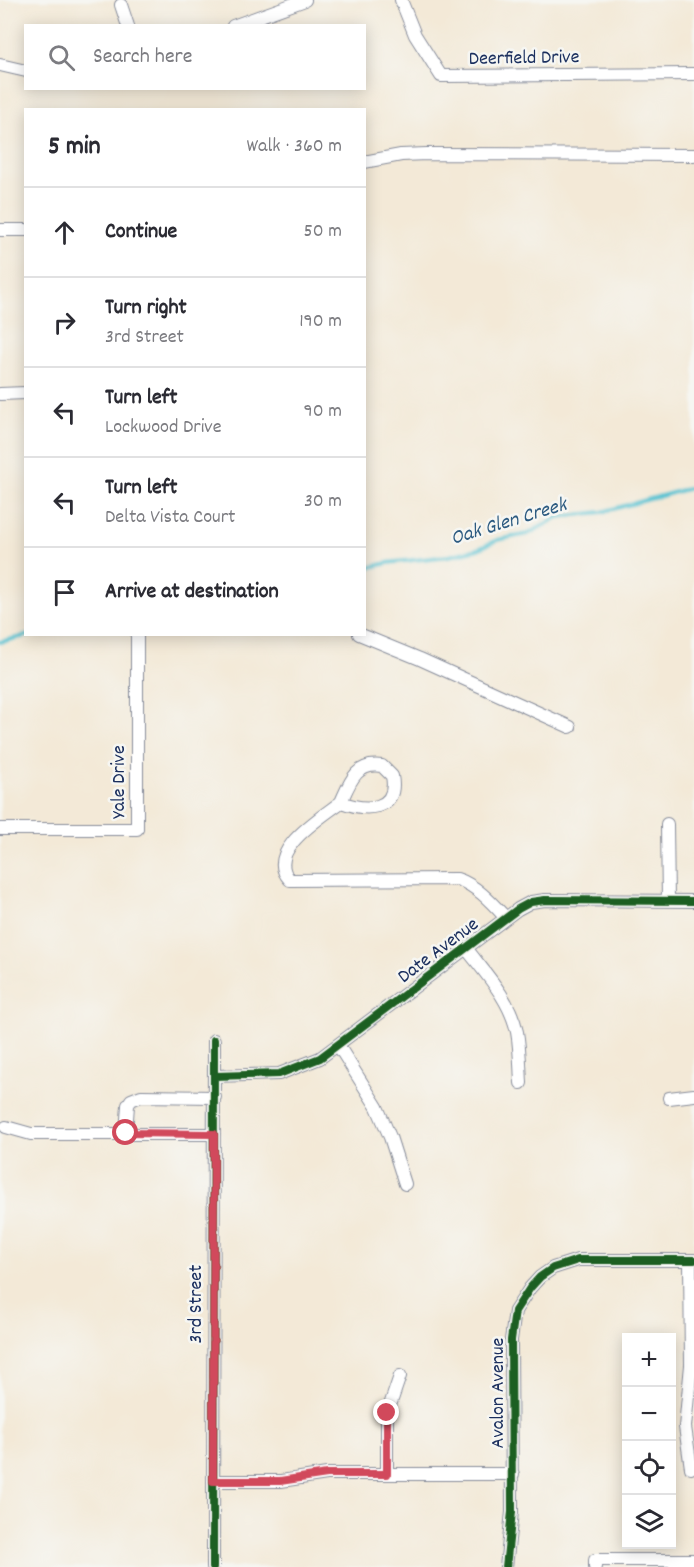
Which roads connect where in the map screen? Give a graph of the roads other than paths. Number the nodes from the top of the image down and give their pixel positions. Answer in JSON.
{"nodes":[{"id":1,"x":305,"y":0,"type":"edge"},
{"id":2,"x":402,"y":0,"type":"edge"},
{"id":3,"x":121,"y":6,"type":"dead end"},
{"id":4,"x":263,"y":21,"type":"edge"},
{"id":5,"x":127,"y":24,"type":"edge"},
{"id":6,"x":245,"y":24,"type":"edge"},
{"id":7,"x":0,"y":65,"type":"edge"},
{"id":8,"x":24,"y":71,"type":"edge"},
{"id":9,"x":694,"y":74,"type":"edge"},
{"id":10,"x":694,"y":155,"type":"edge"},
{"id":11,"x":366,"y":162,"type":"edge"},
{"id":12,"x":0,"y":230,"type":"edge"},
{"id":13,"x":24,"y":230,"type":"edge"},
{"id":14,"x":24,"y":393,"type":"edge"},
{"id":15,"x":0,"y":394,"type":"edge"},
{"id":16,"x":137,"y":636,"type":"edge"},
{"id":17,"x":364,"y":636,"type":"edge"},
{"id":18,"x":570,"y":728,"type":"dead end"},
{"id":19,"x":341,"y":802,"type":"junction"},
{"id":20,"x":667,"y":824,"type":"dead end"},
{"id":21,"x":0,"y":829,"type":"edge"},
{"id":22,"x":668,"y":901,"type":"junction"},
{"id":23,"x":694,"y":901,"type":"edge"},
{"id":24,"x":506,"y":918,"type":"junction"},
{"id":25,"x":466,"y":948,"type":"junction"},
{"id":26,"x":214,"y":1040,"type":"dead end"},
{"id":27,"x":338,"y":1045,"type":"junction"},
{"id":28,"x":215,"y":1076,"type":"junction"},
{"id":29,"x":520,"y":1083,"type":"dead end"},
{"id":30,"x":694,"y":1095,"type":"edge"},
{"id":31,"x":215,"y":1097,"type":"junction"},
{"id":32,"x":669,"y":1098,"type":"dead end"},
{"id":33,"x":6,"y":1127,"type":"dead end"},
{"id":34,"x":126,"y":1133,"type":"junction"},
{"id":35,"x":214,"y":1134,"type":"junction"},
{"id":36,"x":405,"y":1184,"type":"dead end"},
{"id":37,"x":692,"y":1260,"type":"edge"},
{"id":38,"x":400,"y":1377,"type":"dead end"},
{"id":39,"x":692,"y":1468,"type":"dead end"},
{"id":40,"x":387,"y":1474,"type":"junction"},
{"id":41,"x":513,"y":1474,"type":"junction"},
{"id":42,"x":213,"y":1481,"type":"junction"},
{"id":43,"x":694,"y":1560,"type":"edge"},
{"id":44,"x":213,"y":1567,"type":"edge"},
{"id":45,"x":506,"y":1567,"type":"edge"},
{"id":46,"x":595,"y":1567,"type":"edge"}],
"edges":[{"from":1,"to":4,"type":"street"},
{"from":2,"to":9,"type":"street","name":"Deerfield Drive"},
{"from":3,"to":5,"type":"street"},
{"from":4,"to":6,"type":"street"},
{"from":7,"to":8,"type":"street"},
{"from":10,"to":11,"type":"street"},
{"from":12,"to":13,"type":"street"},
{"from":14,"to":15,"type":"street"},
{"from":16,"to":21,"type":"street","name":"Yale Drive"},
{"from":17,"to":18,"type":"street"},
{"from":19,"to":19,"type":"street"},
{"from":19,"to":24,"type":"street"},
{"from":20,"to":22,"type":"street"},
{"from":22,"to":23,"type":"street","name":"Date Avenue"},
{"from":22,"to":24,"type":"street","name":"Date Avenue"},
{"from":24,"to":25,"type":"street","name":"Date Avenue"},
{"from":25,"to":27,"type":"street","name":"Date Avenue"},
{"from":25,"to":29,"type":"street"},
{"from":26,"to":28,"type":"street","name":"3rd Street"},
{"from":27,"to":28,"type":"street","name":"Date Avenue"},
{"from":27,"to":36,"type":"street"},
{"from":28,"to":31,"type":"street","name":"3rd Street"},
{"from":30,"to":32,"type":"street"},
{"from":31,"to":34,"type":"street"},
{"from":31,"to":35,"type":"street","name":"3rd Street"},
{"from":33,"to":34,"type":"street"},
{"from":34,"to":35,"type":"street"},
{"from":35,"to":42,"type":"street","name":"3rd Street"},
{"from":37,"to":39,"type":"street"},
{"from":37,"to":41,"type":"street","name":"Avalon Avenue"},
{"from":38,"to":40,"type":"street"},
{"from":40,"to":41,"type":"street"},
{"from":40,"to":42,"type":"street"},
{"from":41,"to":45,"type":"street","name":"Avalon Avenue"},
{"from":42,"to":44,"type":"street","name":"3rd Street"},
{"from":43,"to":46,"type":"street"}]}
